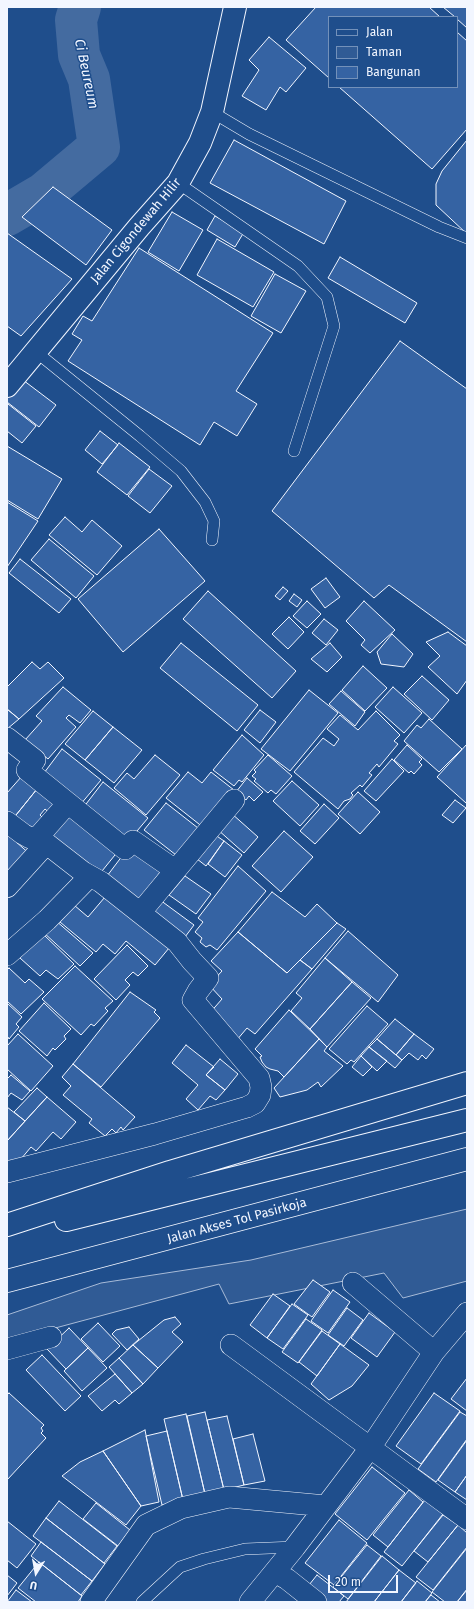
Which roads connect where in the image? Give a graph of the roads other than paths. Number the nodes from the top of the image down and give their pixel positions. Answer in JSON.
{"nodes":[{"id":1,"x":236,"y":7,"type":"edge"},
{"id":2,"x":212,"y":112,"type":"junction"},
{"id":3,"x":178,"y":183,"type":"junction"},
{"id":4,"x":467,"y":238,"type":"edge"},
{"id":5,"x":36,"y":351,"type":"junction"},
{"id":6,"x":7,"y":386,"type":"edge"},
{"id":7,"x":294,"y":451,"type":"dead end"},
{"id":8,"x":212,"y":540,"type":"dead end"},
{"id":9,"x":7,"y":738,"type":"edge"},
{"id":10,"x":234,"y":800,"type":"dead end"},
{"id":11,"x":68,"y":803,"type":"junction"},
{"id":12,"x":7,"y":822,"type":"edge"},
{"id":13,"x":42,"y":841,"type":"junction"},
{"id":14,"x":175,"y":870,"type":"junction"},
{"id":15,"x":90,"y":876,"type":"junction"},
{"id":16,"x":7,"y":886,"type":"edge"},
{"id":17,"x":140,"y":913,"type":"junction"},
{"id":18,"x":7,"y":955,"type":"edge"},
{"id":19,"x":467,"y":1083,"type":"edge"},
{"id":20,"x":467,"y":1120,"type":"edge"},
{"id":21,"x":467,"y":1159,"type":"edge"},
{"id":22,"x":7,"y":1172,"type":"edge"},
{"id":23,"x":467,"y":1174,"type":"edge"},
{"id":24,"x":7,"y":1225,"type":"edge"},
{"id":25,"x":7,"y":1234,"type":"edge"},
{"id":26,"x":184,"y":1235,"type":"junction"},
{"id":27,"x":7,"y":1281,"type":"edge"},
{"id":28,"x":353,"y":1283,"type":"dead end"},
{"id":29,"x":465,"y":1319,"type":"edge"},
{"id":30,"x":51,"y":1337,"type":"dead end"},
{"id":31,"x":231,"y":1346,"type":"dead end"},
{"id":32,"x":7,"y":1349,"type":"edge"},
{"id":33,"x":434,"y":1352,"type":"junction"},
{"id":34,"x":370,"y":1448,"type":"junction"},
{"id":35,"x":326,"y":1506,"type":"junction"},
{"id":36,"x":467,"y":1519,"type":"edge"},
{"id":37,"x":295,"y":1547,"type":"junction"},
{"id":38,"x":275,"y":1572,"type":"junction"},
{"id":39,"x":91,"y":1602,"type":"edge"},
{"id":40,"x":142,"y":1602,"type":"edge"},
{"id":41,"x":250,"y":1602,"type":"edge"},
{"id":42,"x":316,"y":1602,"type":"edge"}],
"edges":[{"from":1,"to":2,"type":"main road","name":"Jalan Cigondewah Hilir"},
{"from":2,"to":3,"type":"main road","name":"Jalan Cigondewah Hilir"},
{"from":2,"to":4,"type":"lane"},
{"from":3,"to":5,"type":"main road","name":"Jalan Cigondewah Hilir"},
{"from":3,"to":7,"type":"lane"},
{"from":5,"to":6,"type":"main road","name":"Jalan Cigondewah Hilir"},
{"from":5,"to":8,"type":"lane"},
{"from":9,"to":11,"type":"street"},
{"from":10,"to":14,"type":"street"},
{"from":11,"to":13,"type":"street"},
{"from":11,"to":14,"type":"street"},
{"from":12,"to":13,"type":"street"},
{"from":13,"to":15,"type":"street"},
{"from":13,"to":16,"type":"street"},
{"from":14,"to":17,"type":"street"},
{"from":15,"to":17,"type":"street"},
{"from":15,"to":18,"type":"street"},
{"from":17,"to":22,"type":"street"},
{"from":19,"to":24,"type":"main road"},
{"from":20,"to":25,"type":"main road"},
{"from":21,"to":26,"type":"main road","name":"Jalan Akses Tol Pasirkoja"},
{"from":23,"to":26,"type":"main road"},
{"from":26,"to":27,"type":"main road","name":"Jalan Akses Tol Pasirkoja"},
{"from":28,"to":33,"type":"street"},
{"from":29,"to":33,"type":"street"},
{"from":30,"to":32,"type":"street"},
{"from":31,"to":34,"type":"street"},
{"from":33,"to":34,"type":"street"},
{"from":34,"to":35,"type":"street"},
{"from":34,"to":36,"type":"street"},
{"from":35,"to":37,"type":"street"},
{"from":35,"to":39,"type":"street"},
{"from":37,"to":38,"type":"street"},
{"from":37,"to":40,"type":"lane"},
{"from":38,"to":41,"type":"street"},
{"from":38,"to":42,"type":"street"}]}
